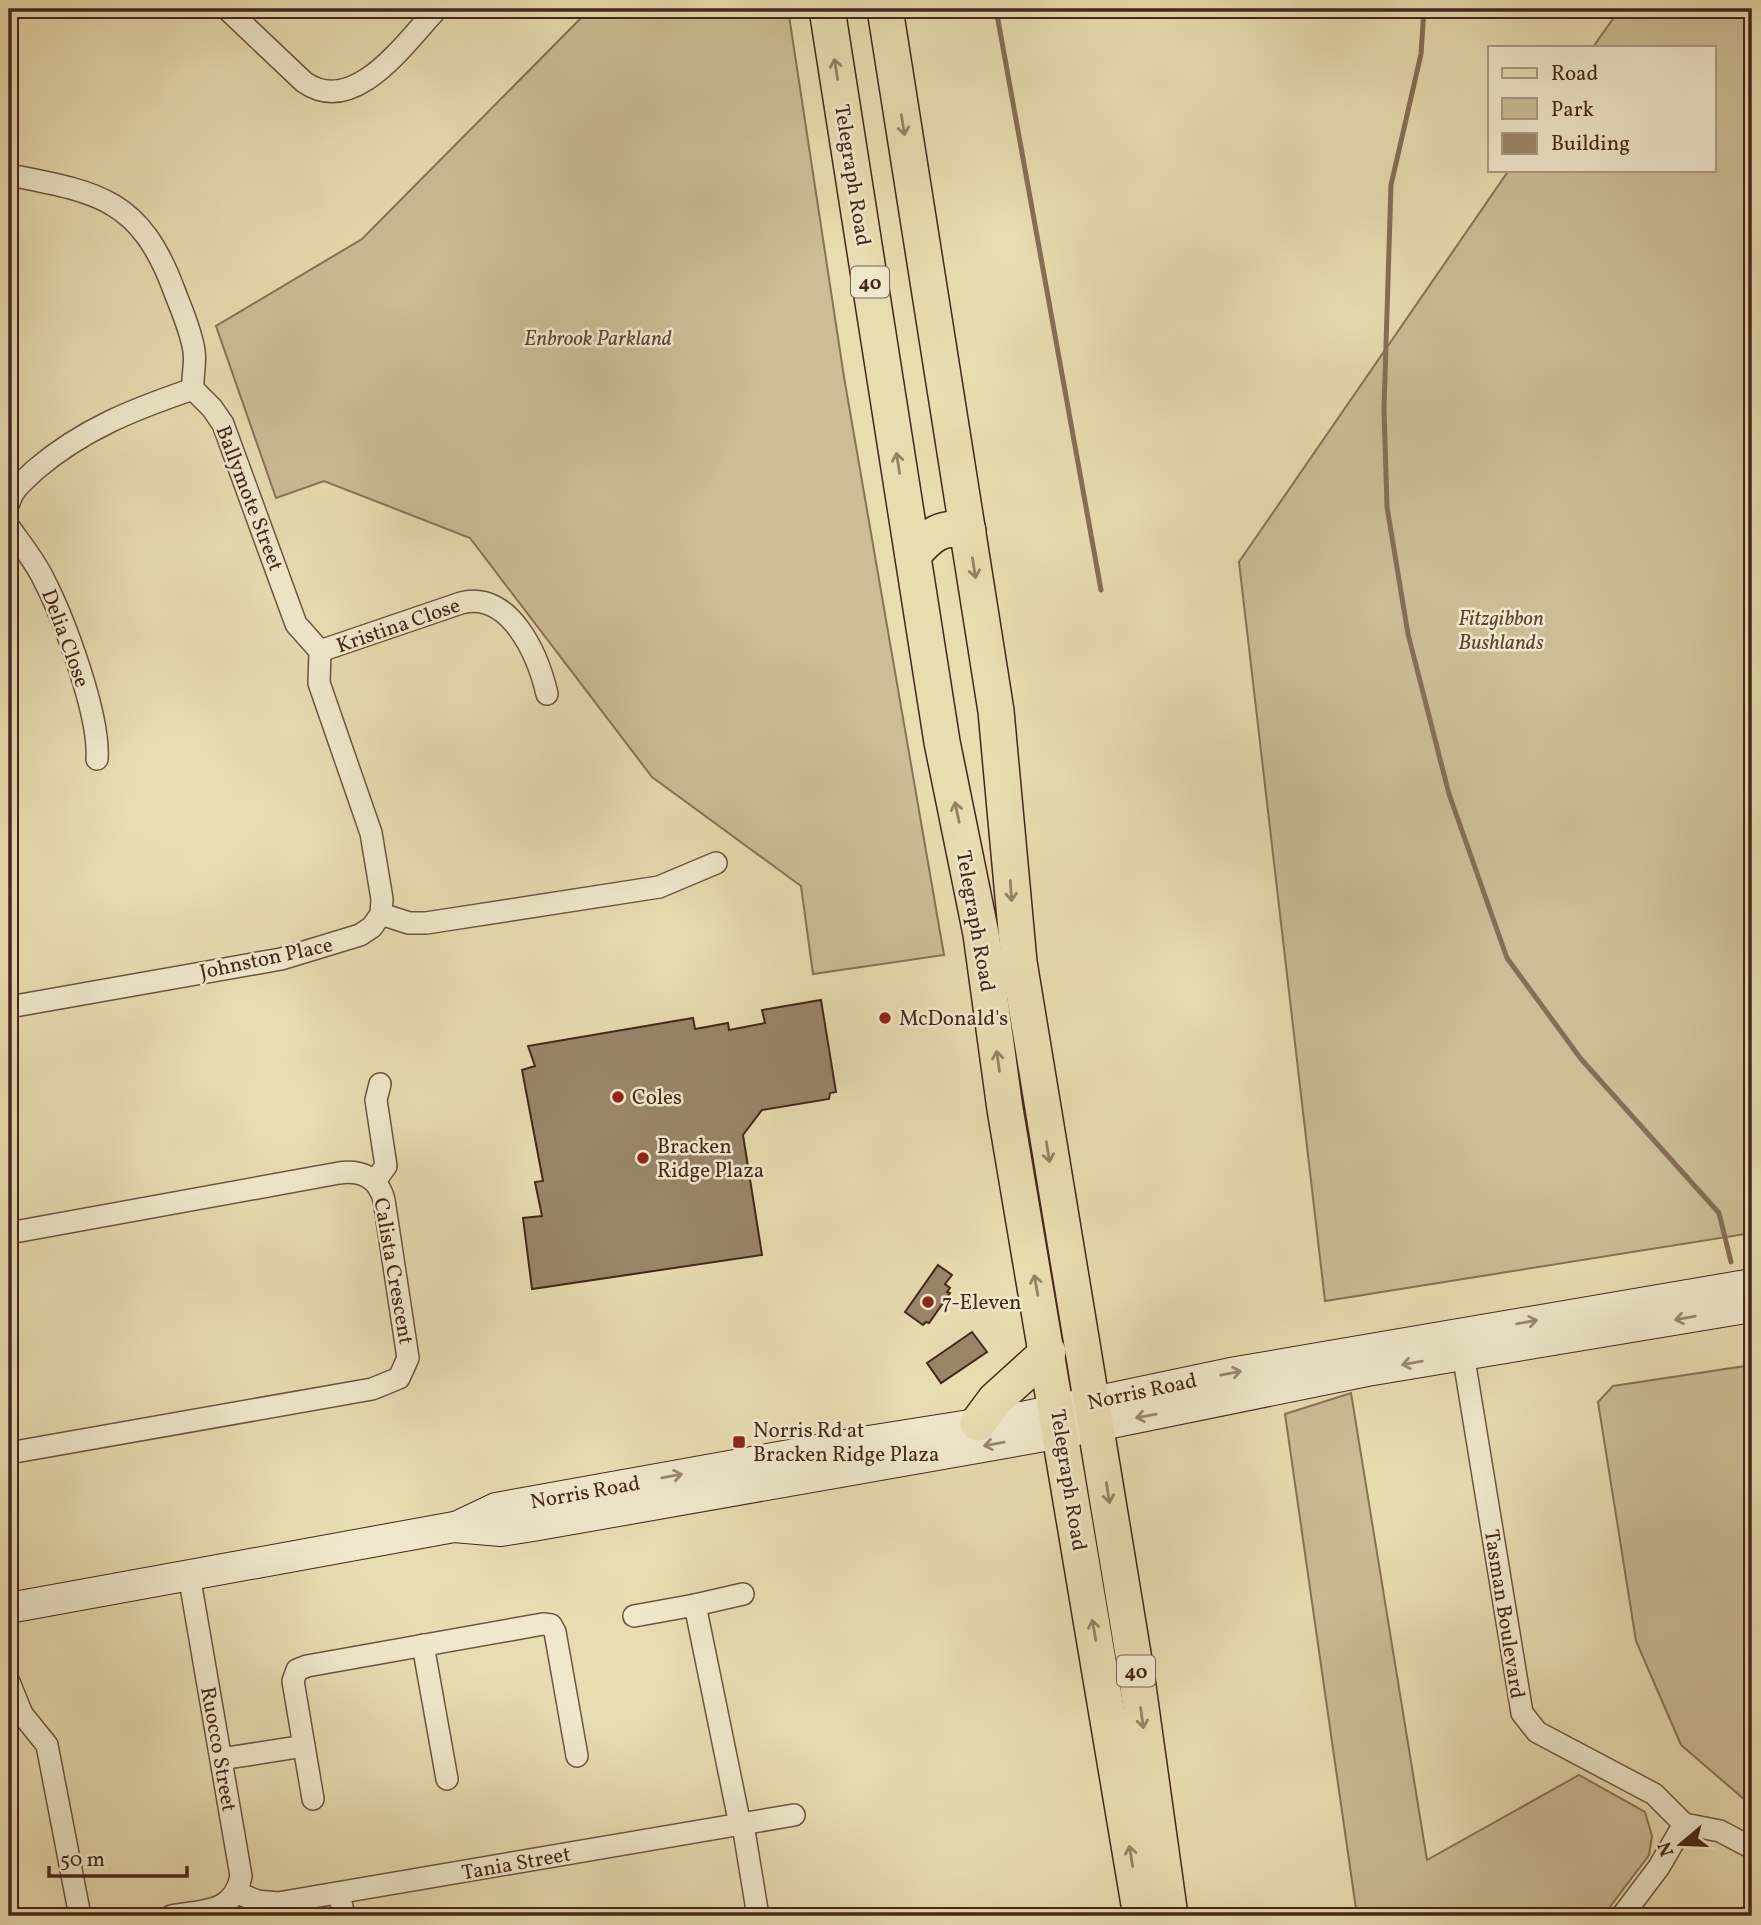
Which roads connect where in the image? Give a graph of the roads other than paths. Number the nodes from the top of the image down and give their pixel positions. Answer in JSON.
{"nodes":[{"id":1,"x":227,"y":9,"type":"edge"},
{"id":2,"x":437,"y":9,"type":"edge"},
{"id":3,"x":827,"y":9,"type":"edge"},
{"id":4,"x":885,"y":9,"type":"edge"},
{"id":5,"x":9,"y":175,"type":"edge"},
{"id":6,"x":193,"y":389,"type":"junction"},
{"id":7,"x":958,"y":477,"type":"junction"},
{"id":8,"x":904,"y":499,"type":"junction"},
{"id":9,"x":9,"y":503,"type":"edge"},
{"id":10,"x":9,"y":527,"type":"edge"},
{"id":11,"x":968,"y":531,"type":"junction"},
{"id":12,"x":913,"y":555,"type":"junction"},
{"id":13,"x":320,"y":651,"type":"junction"},
{"id":14,"x":547,"y":694,"type":"dead end"},
{"id":15,"x":97,"y":760,"type":"dead end"},
{"id":16,"x":716,"y":863,"type":"dead end"},
{"id":17,"x":381,"y":914,"type":"junction"},
{"id":18,"x":9,"y":1007,"type":"edge"},
{"id":19,"x":380,"y":1084,"type":"dead end"},
{"id":20,"x":375,"y":1181,"type":"junction"},
{"id":21,"x":9,"y":1233,"type":"edge"},
{"id":22,"x":1752,"y":1284,"type":"edge"},
{"id":23,"x":1752,"y":1307,"type":"edge"},
{"id":24,"x":1461,"y":1344,"type":"junction"},
{"id":25,"x":1048,"y":1352,"type":"junction"},
{"id":26,"x":1094,"y":1414,"type":"junction"},
{"id":27,"x":1060,"y":1421,"type":"junction"},
{"id":28,"x":978,"y":1423,"type":"junction"},
{"id":29,"x":9,"y":1454,"type":"edge"},
{"id":30,"x":454,"y":1527,"type":"junction"},
{"id":31,"x":189,"y":1576,"type":"junction"},
{"id":32,"x":743,"y":1594,"type":"dead end"},
{"id":33,"x":695,"y":1605,"type":"junction"},
{"id":34,"x":9,"y":1608,"type":"edge"},
{"id":35,"x":634,"y":1616,"type":"dead end"},
{"id":36,"x":423,"y":1645,"type":"junction"},
{"id":37,"x":9,"y":1682,"type":"edge"},
{"id":38,"x":304,"y":1746,"type":"junction"},
{"id":39,"x":577,"y":1756,"type":"dead end"},
{"id":40,"x":221,"y":1759,"type":"junction"},
{"id":41,"x":447,"y":1779,"type":"dead end"},
{"id":42,"x":313,"y":1799,"type":"dead end"},
{"id":43,"x":794,"y":1815,"type":"dead end"},
{"id":44,"x":1684,"y":1824,"type":"junction"},
{"id":45,"x":741,"y":1825,"type":"junction"},
{"id":46,"x":1752,"y":1848,"type":"edge"},
{"id":47,"x":238,"y":1893,"type":"junction"},
{"id":48,"x":339,"y":1893,"type":"junction"},
{"id":49,"x":80,"y":1916,"type":"edge"},
{"id":50,"x":171,"y":1916,"type":"edge"},
{"id":51,"x":344,"y":1916,"type":"edge"},
{"id":52,"x":758,"y":1916,"type":"edge"},
{"id":53,"x":1141,"y":1916,"type":"edge"},
{"id":54,"x":1170,"y":1916,"type":"edge"},
{"id":55,"x":1622,"y":1916,"type":"edge"}],
"edges":[{"from":1,"to":2,"type":"street"},
{"from":8,"to":3,"type":"main road","name":"Telegraph Road","number":"40","one_way":true},
{"from":4,"to":7,"type":"main road","name":"Telegraph Road","number":"40","one_way":true},
{"from":5,"to":6,"type":"street"},
{"from":6,"to":9,"type":"street"},
{"from":6,"to":13,"type":"street","name":"Ballymote Street"},
{"from":7,"to":8,"type":"main road"},
{"from":7,"to":11,"type":"main road","name":"Telegraph Road","number":"40"},
{"from":8,"to":12,"type":"main road","name":"Telegraph Road","number":"40"},
{"from":10,"to":15,"type":"street","name":"Delia Close"},
{"from":11,"to":12,"type":"main road"},
{"from":11,"to":26,"type":"main road","name":"Telegraph Road","number":"40","one_way":true},
{"from":25,"to":12,"type":"main road","name":"Telegraph Road","number":"40","one_way":true},
{"from":13,"to":14,"type":"street","name":"Kristina Close"},
{"from":13,"to":17,"type":"street"},
{"from":16,"to":17,"type":"street"},
{"from":17,"to":18,"type":"street","name":"Johnston Place"},
{"from":19,"to":20,"type":"street"},
{"from":20,"to":21,"type":"street","name":"Calista Crescent"},
{"from":20,"to":29,"type":"street","name":"Calista Crescent"},
{"from":24,"to":22,"type":"main road","name":"Norris Road","one_way":true},
{"from":23,"to":24,"type":"main road","name":"Norris Road","one_way":true},
{"from":24,"to":26,"type":"main road","name":"Norris Road"},
{"from":24,"to":44,"type":"street","name":"Tasman Boulevard"},
{"from":25,"to":27,"type":"main road","name":"Telegraph Road","number":"40"},
{"from":25,"to":28,"type":"main road"},
{"from":26,"to":27,"type":"main road","name":"Norris Road"},
{"from":26,"to":54,"type":"main road","name":"Telegraph Road","number":"40","one_way":true},
{"from":27,"to":28,"type":"main road","name":"Norris Road"},
{"from":27,"to":30,"type":"main road","name":"Norris Road","one_way":true},
{"from":53,"to":27,"type":"main road","name":"Telegraph Road","number":"40","one_way":true},
{"from":30,"to":28,"type":"main road","name":"Norris Road","one_way":true},
{"from":30,"to":31,"type":"main road","name":"Norris Road"},
{"from":31,"to":34,"type":"main road","name":"Norris Road"},
{"from":31,"to":40,"type":"street","name":"Ruocco Street"},
{"from":32,"to":33,"type":"street"},
{"from":33,"to":35,"type":"street"},
{"from":33,"to":45,"type":"street"},
{"from":36,"to":38,"type":"street"},
{"from":36,"to":39,"type":"street"},
{"from":36,"to":41,"type":"street"},
{"from":37,"to":49,"type":"street"},
{"from":38,"to":40,"type":"street"},
{"from":38,"to":42,"type":"street"},
{"from":40,"to":47,"type":"street","name":"Ruocco Street"},
{"from":43,"to":45,"type":"street","name":"Tania Street"},
{"from":44,"to":46,"type":"street"},
{"from":44,"to":55,"type":"street"},
{"from":45,"to":48,"type":"street","name":"Tania Street"},
{"from":45,"to":52,"type":"street"},
{"from":47,"to":48,"type":"street","name":"Tania Street"},
{"from":47,"to":50,"type":"street"},
{"from":48,"to":51,"type":"street"}]}
